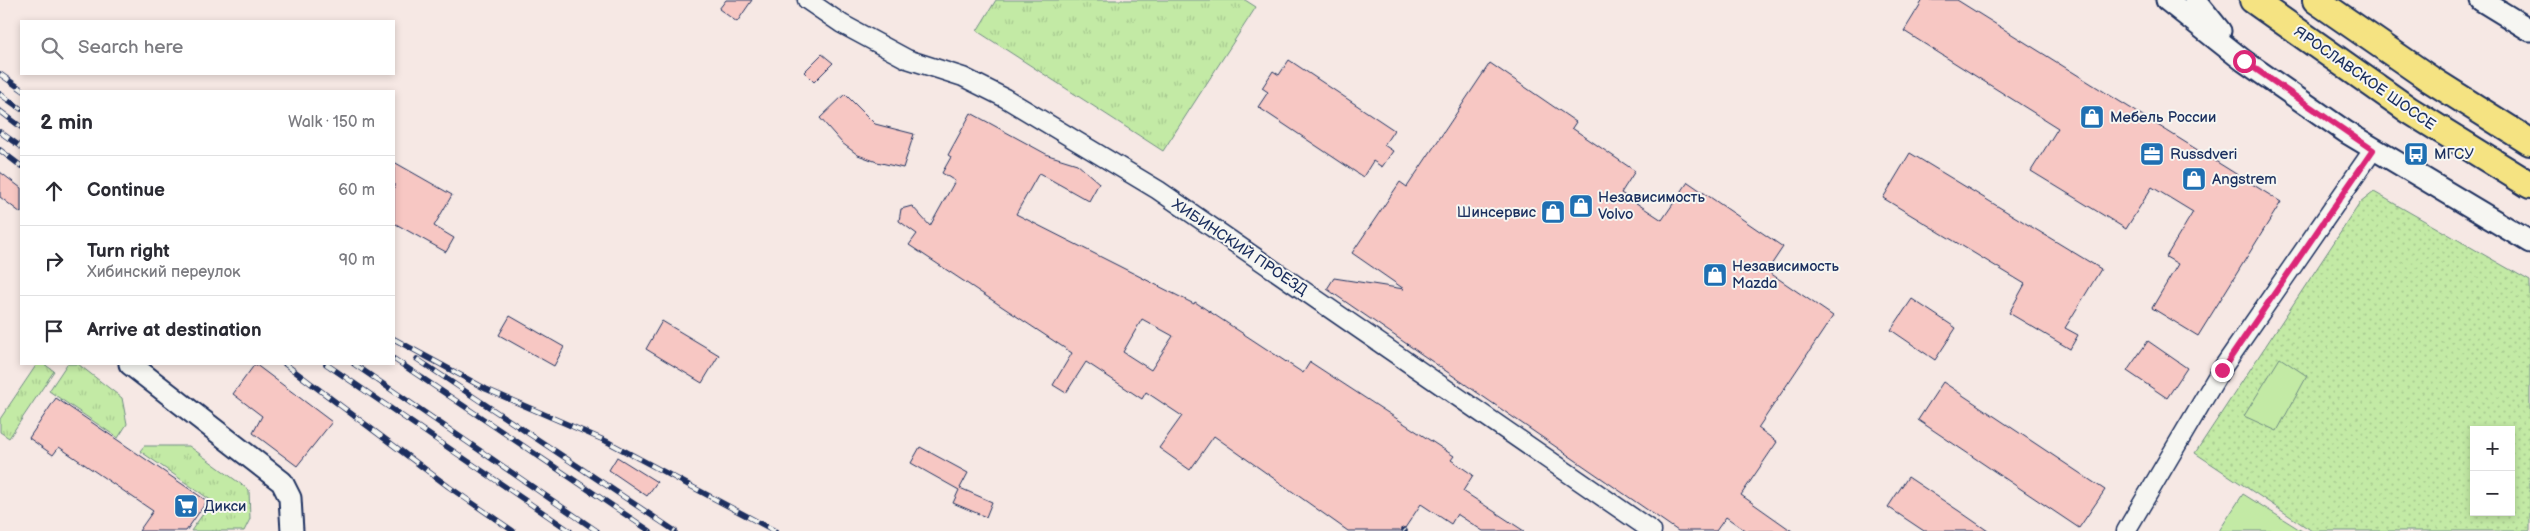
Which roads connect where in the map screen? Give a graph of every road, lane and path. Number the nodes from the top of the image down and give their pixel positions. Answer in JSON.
{"nodes":[{"id":1,"x":807,"y":0,"type":"edge"},
{"id":2,"x":2167,"y":0,"type":"edge"},
{"id":3,"x":2195,"y":0,"type":"edge"},
{"id":4,"x":2253,"y":0,"type":"edge"},
{"id":5,"x":2316,"y":0,"type":"edge"},
{"id":6,"x":2480,"y":0,"type":"edge"},
{"id":7,"x":2530,"y":30,"type":"edge"},
{"id":8,"x":2244,"y":61,"type":"junction"},
{"id":9,"x":2530,"y":142,"type":"edge"},
{"id":10,"x":2373,"y":150,"type":"junction"},
{"id":11,"x":2530,"y":185,"type":"edge"},
{"id":12,"x":2530,"y":242,"type":"edge"},
{"id":13,"x":131,"y":365,"type":"edge"},
{"id":14,"x":292,"y":531,"type":"edge"},
{"id":15,"x":1652,"y":531,"type":"edge"},
{"id":16,"x":2126,"y":531,"type":"edge"}],
"edges":[{"from":1,"to":15,"type":"street","name":"ХИБИНСКИЙ ПРОЕЗД"},
{"from":2,"to":8,"type":"street"},
{"from":3,"to":8,"type":"street"},
{"from":4,"to":11,"type":"main road","name":"ЯРОСЛАВСКОЕ ШОССЕ"},
{"from":5,"to":9,"type":"main road"},
{"from":6,"to":7,"type":"street"},
{"from":8,"to":10,"type":"street"},
{"from":10,"to":12,"type":"street"},
{"from":10,"to":16,"type":"street"},
{"from":13,"to":14,"type":"street"}]}
